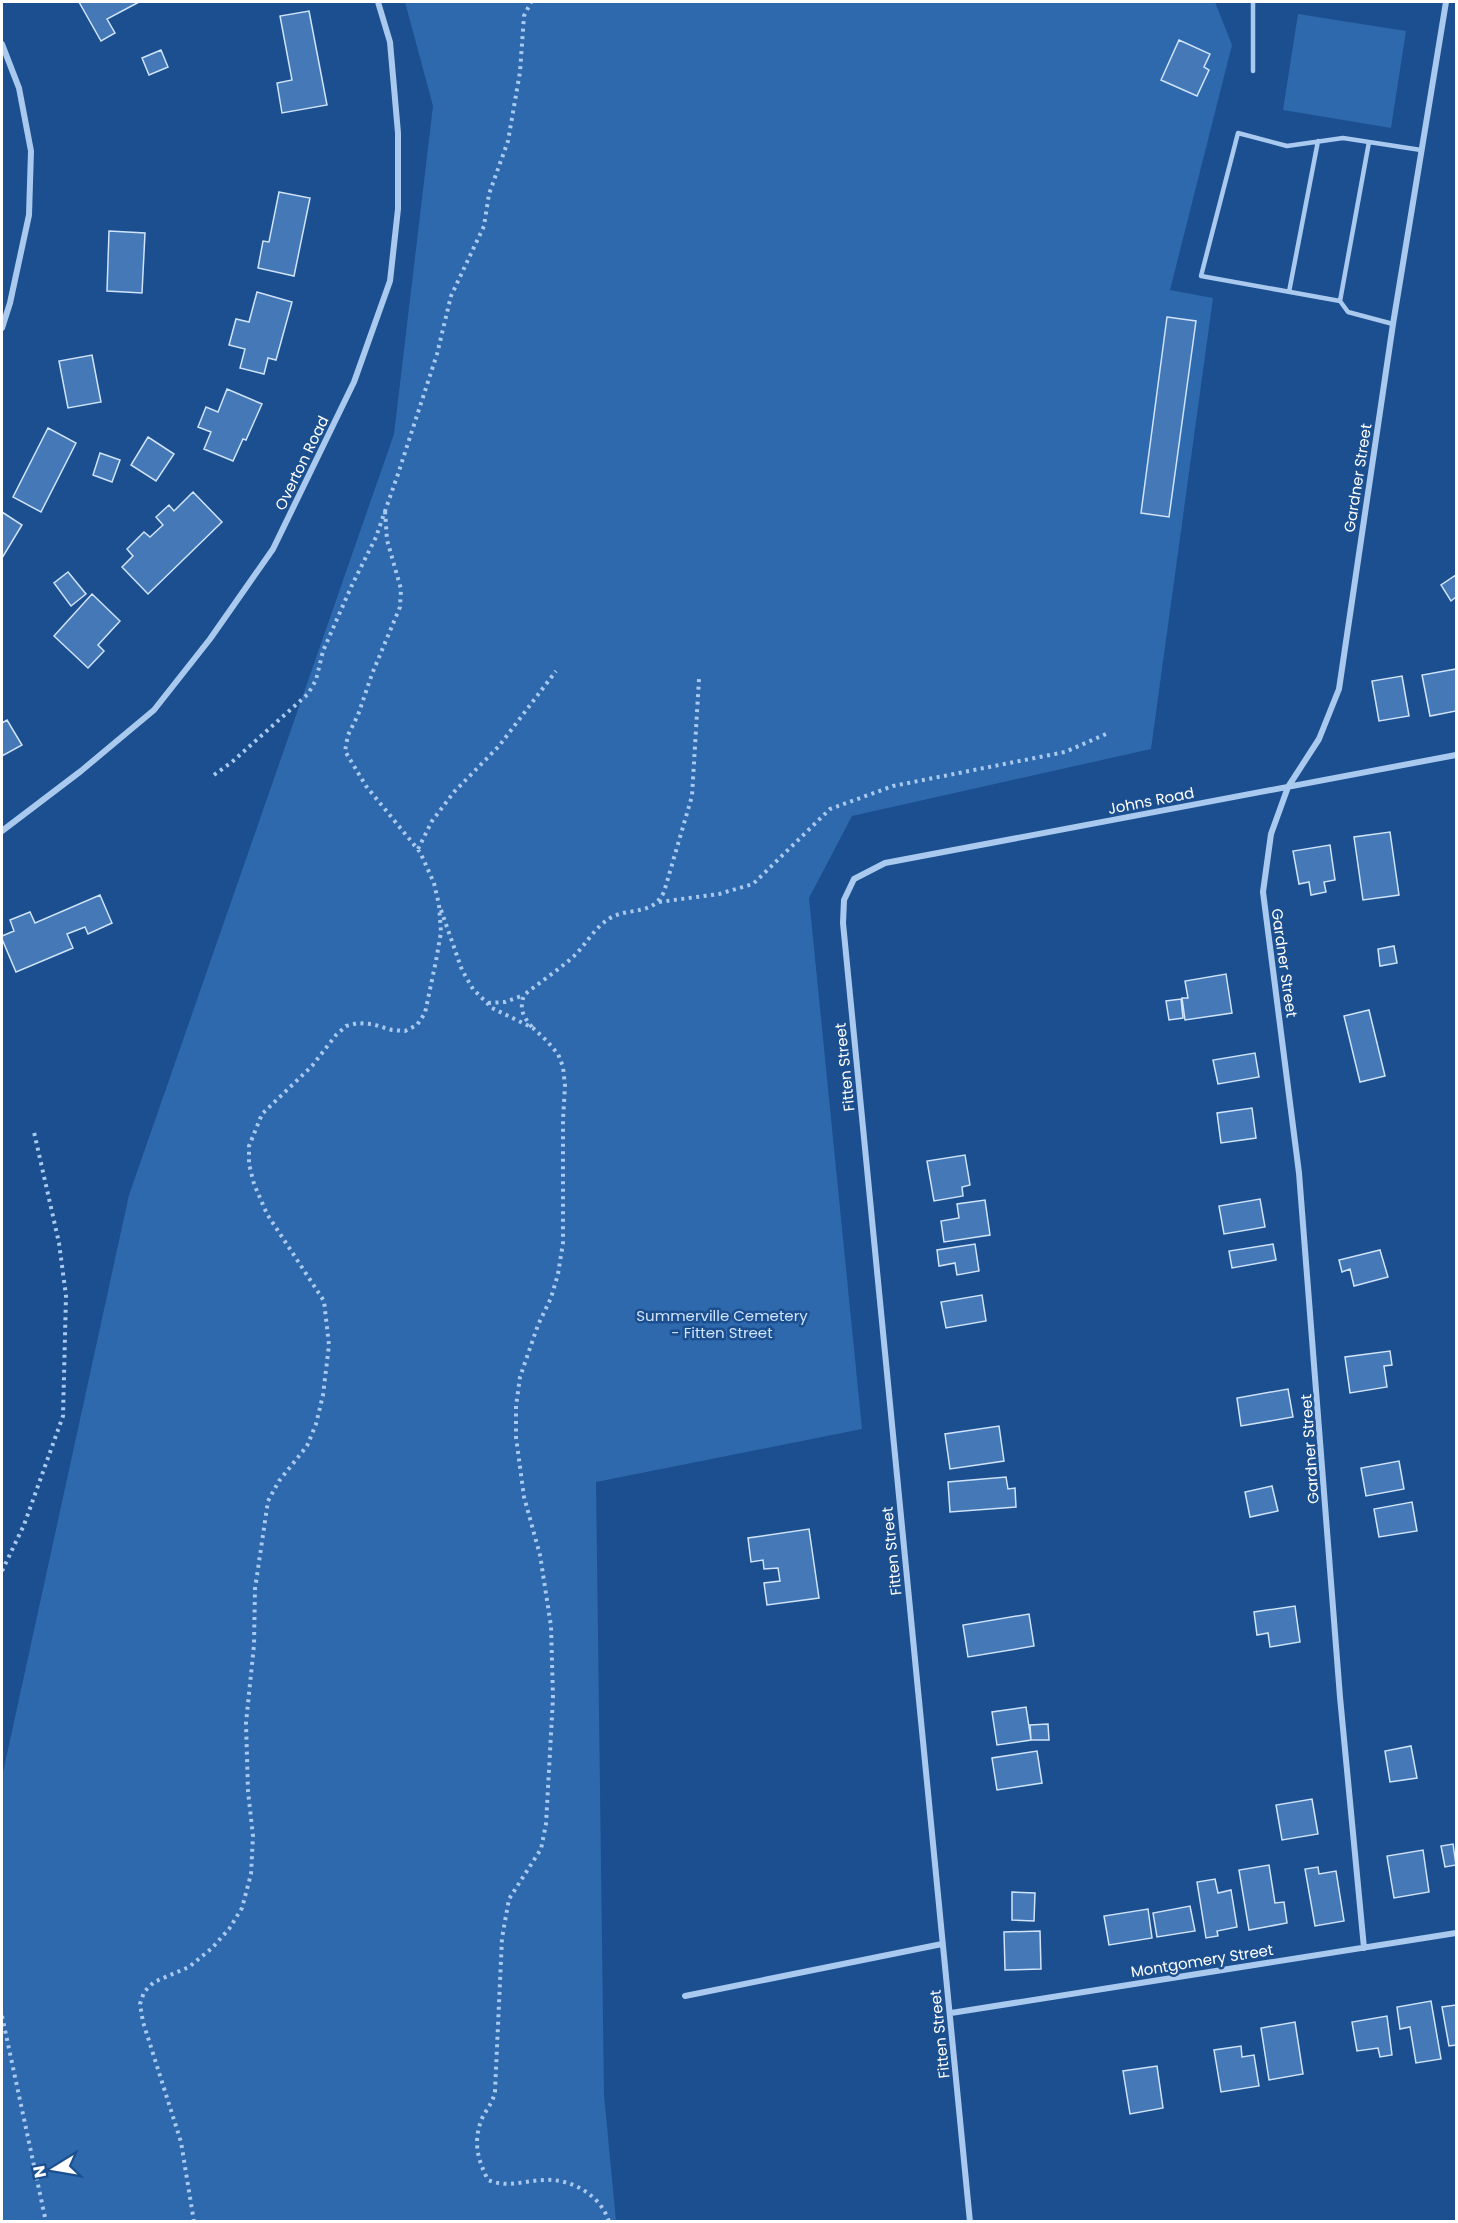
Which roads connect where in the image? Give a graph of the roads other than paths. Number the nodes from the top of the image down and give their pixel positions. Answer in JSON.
{"nodes":[{"id":1,"x":378,"y":2,"type":"edge"},
{"id":2,"x":1252,"y":2,"type":"edge"},
{"id":3,"x":1446,"y":2,"type":"edge"},
{"id":4,"x":2,"y":44,"type":"edge"},
{"id":5,"x":1253,"y":71,"type":"dead end"},
{"id":6,"x":1318,"y":141,"type":"junction"},
{"id":7,"x":1369,"y":142,"type":"junction"},
{"id":8,"x":1421,"y":150,"type":"junction"},
{"id":9,"x":1289,"y":292,"type":"junction"},
{"id":10,"x":1340,"y":301,"type":"junction"},
{"id":11,"x":1393,"y":324,"type":"junction"},
{"id":12,"x":2,"y":328,"type":"edge"},
{"id":13,"x":1456,"y":755,"type":"edge"},
{"id":14,"x":1288,"y":788,"type":"junction"},
{"id":15,"x":2,"y":831,"type":"edge"},
{"id":16,"x":854,"y":879,"type":"joint"},
{"id":17,"x":1456,"y":1934,"type":"edge"},
{"id":18,"x":942,"y":1944,"type":"junction"},
{"id":19,"x":1364,"y":1948,"type":"junction"},
{"id":20,"x":685,"y":1996,"type":"dead end"},
{"id":21,"x":951,"y":2013,"type":"junction"},
{"id":22,"x":970,"y":2222,"type":"edge"}],
"edges":[{"from":1,"to":15,"type":"street","name":"Overton Road"},
{"from":2,"to":5,"type":"lane"},
{"from":3,"to":8,"type":"street","name":"Gardner Street"},
{"from":4,"to":12,"type":"street"},
{"from":6,"to":7,"type":"lane"},
{"from":6,"to":9,"type":"lane"},
{"from":6,"to":9,"type":"lane"},
{"from":7,"to":8,"type":"lane"},
{"from":7,"to":10,"type":"lane"},
{"from":8,"to":11,"type":"street","name":"Gardner Street"},
{"from":9,"to":10,"type":"lane"},
{"from":10,"to":11,"type":"lane"},
{"from":11,"to":14,"type":"street","name":"Gardner Street"},
{"from":13,"to":14,"type":"street","name":"Johns Road"},
{"from":14,"to":16,"type":"street","name":"Johns Road"},
{"from":14,"to":19,"type":"street","name":"Gardner Street"},
{"from":16,"to":18,"type":"street","name":"Fitten Street"},
{"from":17,"to":19,"type":"street","name":"Montgomery Street"},
{"from":18,"to":20,"type":"street"},
{"from":18,"to":21,"type":"street","name":"Fitten Street"},
{"from":19,"to":21,"type":"street","name":"Montgomery Street"},
{"from":21,"to":22,"type":"street","name":"Fitten Street"}]}
